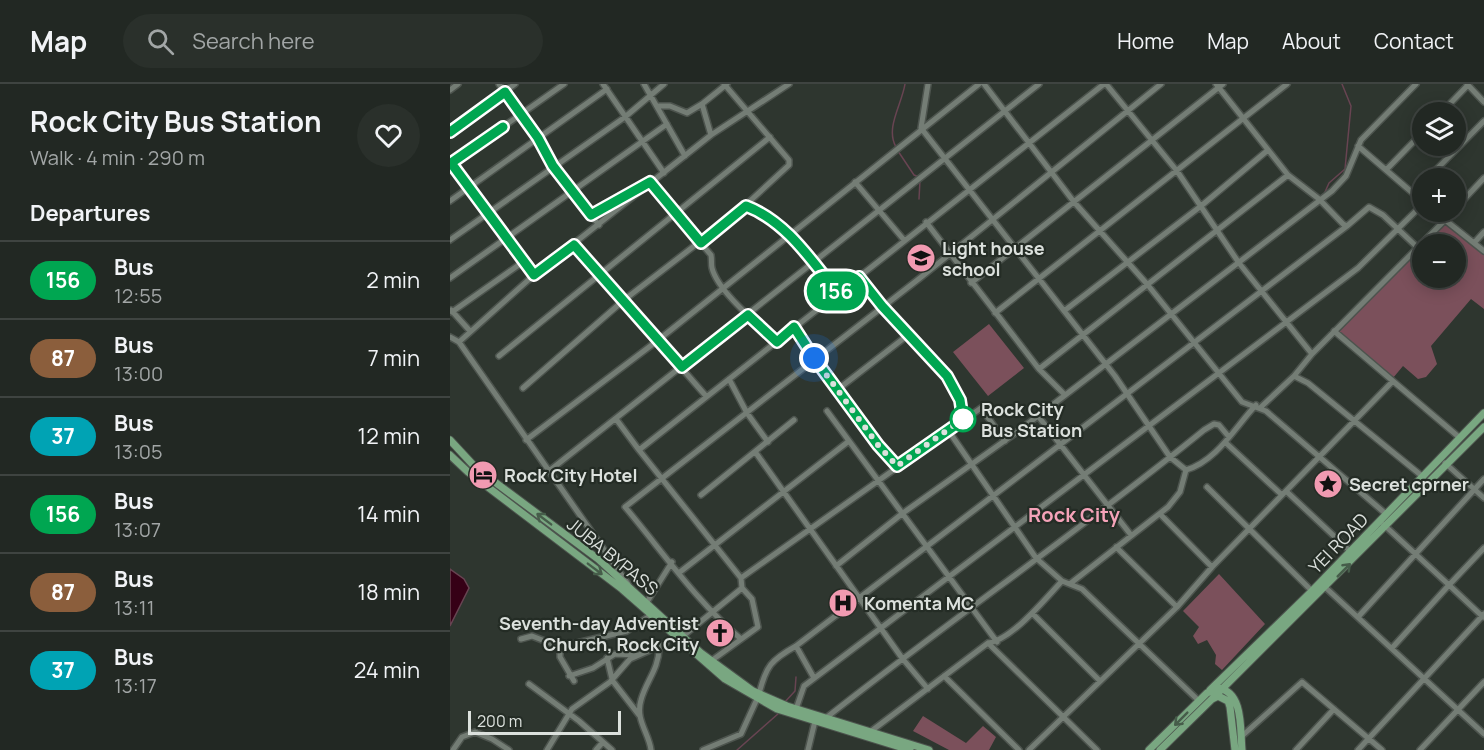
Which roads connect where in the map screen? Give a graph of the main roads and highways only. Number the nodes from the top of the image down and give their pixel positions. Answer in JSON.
{"nodes":[{"id":1,"x":1484,"y":413,"type":"edge"},
{"id":2,"x":1484,"y":427,"type":"edge"},
{"id":3,"x":450,"y":440,"type":"edge"},
{"id":4,"x":450,"y":455,"type":"edge"},
{"id":5,"x":1223,"y":689,"type":"junction"},
{"id":6,"x":1210,"y":690,"type":"junction"},
{"id":7,"x":758,"y":696,"type":"junction"},
{"id":8,"x":1212,"y":699,"type":"junction"},
{"id":9,"x":910,"y":750,"type":"edge"},
{"id":10,"x":929,"y":750,"type":"edge"},
{"id":11,"x":1149,"y":750,"type":"edge"},
{"id":12,"x":1160,"y":750,"type":"edge"},
{"id":13,"x":1235,"y":750,"type":"edge"},
{"id":14,"x":1242,"y":750,"type":"edge"}],
"edges":[{"from":1,"to":6,"type":"main road","name":"YEI ROAD"},
{"from":5,"to":2,"type":"main road","name":"YEI ROAD","one_way":true},
{"from":7,"to":3,"type":"main road","name":"JUBA BYPASS","one_way":true},
{"from":4,"to":7,"type":"main road","name":"JUBA BYPASS","one_way":true},
{"from":5,"to":6,"type":"main road"},
{"from":5,"to":8,"type":"main road","name":"YEI ROAD"},
{"from":5,"to":14,"type":"main road"},
{"from":6,"to":11,"type":"main road","one_way":true},
{"from":7,"to":9,"type":"main road","name":"JUBA BYPASS"},
{"from":7,"to":10,"type":"main road","name":"JUBA BYPASS"},
{"from":8,"to":12,"type":"main road"},
{"from":8,"to":13,"type":"main road"}]}
